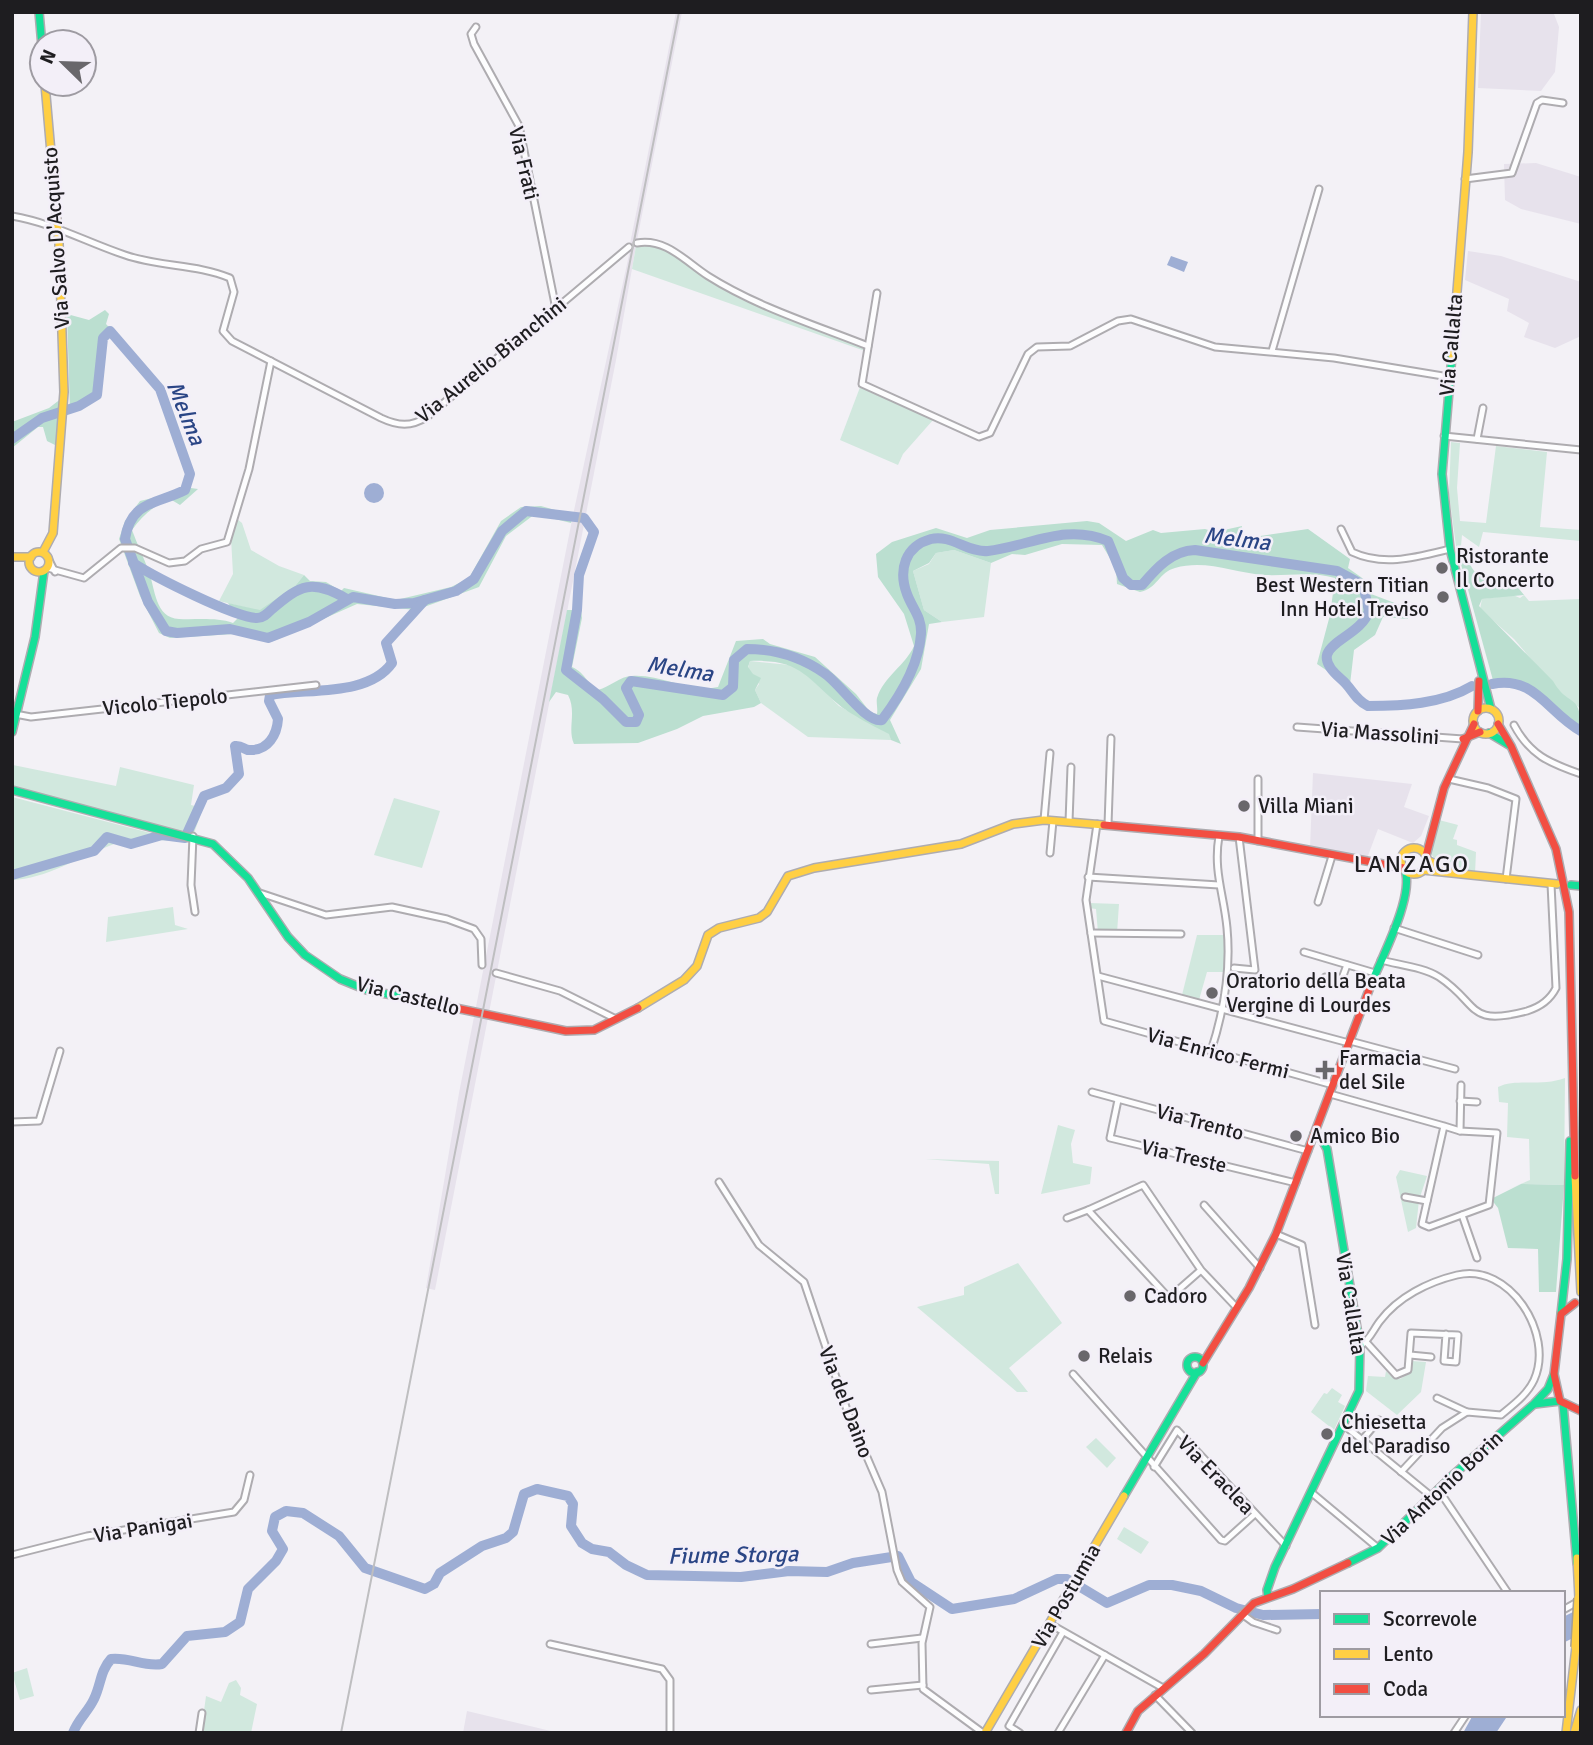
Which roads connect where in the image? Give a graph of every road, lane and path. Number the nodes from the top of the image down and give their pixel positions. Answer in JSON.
{"nodes":[{"id":1,"x":1474,"y":12,"type":"edge"},
{"id":2,"x":476,"y":27,"type":"dead end"},
{"id":3,"x":46,"y":98,"type":"edge"},
{"id":4,"x":1563,"y":103,"type":"dead end"},
{"id":5,"x":1465,"y":179,"type":"junction"},
{"id":6,"x":1319,"y":189,"type":"dead end"},
{"id":7,"x":12,"y":216,"type":"edge"},
{"id":8,"x":57,"y":226,"type":"junction"},
{"id":9,"x":637,"y":243,"type":"dead end"},
{"id":10,"x":629,"y":247,"type":"dead end"},
{"id":11,"x":877,"y":293,"type":"dead end"},
{"id":12,"x":556,"y":309,"type":"junction"},
{"id":13,"x":868,"y":346,"type":"junction"},
{"id":14,"x":1272,"y":351,"type":"junction"},
{"id":15,"x":271,"y":361,"type":"junction"},
{"id":16,"x":1448,"y":377,"type":"junction"},
{"id":17,"x":1483,"y":408,"type":"dead end"},
{"id":18,"x":1444,"y":436,"type":"junction"},
{"id":19,"x":1476,"y":439,"type":"junction"},
{"id":20,"x":1581,"y":450,"type":"edge"},
{"id":21,"x":1341,"y":529,"type":"dead end"},
{"id":22,"x":1450,"y":549,"type":"junction"},
{"id":23,"x":14,"y":558,"type":"edge"},
{"id":24,"x":30,"y":561,"type":"junction"},
{"id":25,"x":46,"y":567,"type":"junction"},
{"id":26,"x":1480,"y":675,"type":"junction"},
{"id":27,"x":316,"y":685,"type":"dead end"},
{"id":28,"x":1491,"y":709,"type":"junction"},
{"id":29,"x":1478,"y":711,"type":"junction"},
{"id":30,"x":15,"y":715,"type":"junction"},
{"id":31,"x":1498,"y":724,"type":"junction"},
{"id":32,"x":1514,"y":725,"type":"dead end"},
{"id":33,"x":1297,"y":727,"type":"dead end"},
{"id":34,"x":1481,"y":730,"type":"junction"},
{"id":35,"x":12,"y":732,"type":"edge"},
{"id":36,"x":1111,"y":738,"type":"dead end"},
{"id":37,"x":1463,"y":739,"type":"junction"},
{"id":38,"x":1511,"y":746,"type":"junction"},
{"id":39,"x":1049,"y":754,"type":"dead end"},
{"id":40,"x":1070,"y":767,"type":"dead end"},
{"id":41,"x":1581,"y":774,"type":"edge"},
{"id":42,"x":1258,"y":779,"type":"dead end"},
{"id":43,"x":1449,"y":779,"type":"junction"},
{"id":44,"x":12,"y":790,"type":"edge"},
{"id":45,"x":1049,"y":820,"type":"junction"},
{"id":46,"x":1069,"y":822,"type":"junction"},
{"id":47,"x":1097,"y":824,"type":"junction"},
{"id":48,"x":1108,"y":825,"type":"junction"},
{"id":49,"x":1429,"y":835,"type":"junction"},
{"id":50,"x":192,"y":836,"type":"junction"},
{"id":51,"x":1219,"y":836,"type":"junction"},
{"id":52,"x":1238,"y":837,"type":"junction"},
{"id":53,"x":1258,"y":841,"type":"junction"},
{"id":54,"x":1413,"y":849,"type":"junction"},
{"id":55,"x":1050,"y":853,"type":"dead end"},
{"id":56,"x":1332,"y":856,"type":"junction"},
{"id":57,"x":1402,"y":858,"type":"junction"},
{"id":58,"x":1426,"y":858,"type":"junction"},
{"id":59,"x":1385,"y":866,"type":"junction"},
{"id":60,"x":1405,"y":869,"type":"junction"},
{"id":61,"x":1421,"y":872,"type":"junction"},
{"id":62,"x":1455,"y":874,"type":"junction"},
{"id":63,"x":1088,"y":877,"type":"junction"},
{"id":64,"x":1506,"y":880,"type":"junction"},
{"id":65,"x":1554,"y":884,"type":"joint"},
{"id":66,"x":1219,"y":885,"type":"junction"},
{"id":67,"x":260,"y":892,"type":"junction"},
{"id":68,"x":1404,"y":900,"type":"junction"},
{"id":69,"x":1318,"y":902,"type":"dead end"},
{"id":70,"x":195,"y":912,"type":"dead end"},
{"id":71,"x":1394,"y":928,"type":"junction"},
{"id":72,"x":1091,"y":933,"type":"junction"},
{"id":73,"x":1181,"y":934,"type":"dead end"},
{"id":74,"x":1304,"y":952,"type":"dead end"},
{"id":75,"x":1478,"y":955,"type":"dead end"},
{"id":76,"x":1381,"y":960,"type":"junction"},
{"id":77,"x":482,"y":965,"type":"dead end"},
{"id":78,"x":1347,"y":965,"type":"junction"},
{"id":79,"x":1234,"y":968,"type":"dead end"},
{"id":80,"x":496,"y":973,"type":"dead end"},
{"id":81,"x":1376,"y":973,"type":"junction"},
{"id":82,"x":1098,"y":976,"type":"junction"},
{"id":83,"x":1325,"y":977,"type":"dead end"},
{"id":84,"x":1222,"y":1010,"type":"junction"},
{"id":85,"x":616,"y":1019,"type":"junction"},
{"id":86,"x":1350,"y":1042,"type":"junction"},
{"id":87,"x":60,"y":1051,"type":"dead end"},
{"id":88,"x":1211,"y":1051,"type":"junction"},
{"id":89,"x":1455,"y":1069,"type":"dead end"},
{"id":90,"x":1461,"y":1085,"type":"dead end"},
{"id":91,"x":1331,"y":1089,"type":"junction"},
{"id":92,"x":1092,"y":1091,"type":"dead end"},
{"id":93,"x":1118,"y":1100,"type":"junction"},
{"id":94,"x":1460,"y":1101,"type":"junction"},
{"id":95,"x":1477,"y":1102,"type":"dead end"},
{"id":96,"x":12,"y":1122,"type":"edge"},
{"id":97,"x":1444,"y":1125,"type":"junction"},
{"id":98,"x":1572,"y":1126,"type":"junction"},
{"id":99,"x":1460,"y":1130,"type":"junction"},
{"id":100,"x":1314,"y":1134,"type":"junction"},
{"id":101,"x":1308,"y":1151,"type":"junction"},
{"id":102,"x":1581,"y":1156,"type":"edge"},
{"id":103,"x":719,"y":1182,"type":"dead end"},
{"id":104,"x":1296,"y":1183,"type":"junction"},
{"id":105,"x":1405,"y":1197,"type":"dead end"},
{"id":106,"x":1427,"y":1201,"type":"junction"},
{"id":107,"x":1204,"y":1205,"type":"dead end"},
{"id":108,"x":1088,"y":1210,"type":"junction"},
{"id":109,"x":1462,"y":1215,"type":"junction"},
{"id":110,"x":1067,"y":1218,"type":"dead end"},
{"id":111,"x":1276,"y":1234,"type":"junction"},
{"id":112,"x":1477,"y":1258,"type":"dead end"},
{"id":113,"x":1260,"y":1268,"type":"junction"},
{"id":114,"x":1201,"y":1270,"type":"junction"},
{"id":115,"x":1581,"y":1292,"type":"edge"},
{"id":116,"x":1575,"y":1303,"type":"dead end"},
{"id":117,"x":1237,"y":1308,"type":"junction"},
{"id":118,"x":1561,"y":1314,"type":"junction"},
{"id":119,"x":1315,"y":1325,"type":"dead end"},
{"id":120,"x":1446,"y":1334,"type":"junction"},
{"id":121,"x":1363,"y":1344,"type":"junction"},
{"id":122,"x":1410,"y":1355,"type":"junction"},
{"id":123,"x":1431,"y":1357,"type":"dead end"},
{"id":124,"x":1073,"y":1374,"type":"dead end"},
{"id":125,"x":1554,"y":1374,"type":"junction"},
{"id":126,"x":1437,"y":1398,"type":"dead end"},
{"id":127,"x":1562,"y":1402,"type":"junction"},
{"id":128,"x":1534,"y":1404,"type":"junction"},
{"id":129,"x":1581,"y":1411,"type":"edge"},
{"id":130,"x":1467,"y":1412,"type":"junction"},
{"id":131,"x":1379,"y":1419,"type":"dead end"},
{"id":132,"x":1345,"y":1426,"type":"junction"},
{"id":133,"x":1362,"y":1440,"type":"junction"},
{"id":134,"x":1151,"y":1463,"type":"junction"},
{"id":135,"x":1401,"y":1472,"type":"junction"},
{"id":136,"x":250,"y":1475,"type":"dead end"},
{"id":137,"x":1312,"y":1493,"type":"junction"},
{"id":138,"x":1435,"y":1493,"type":"junction"},
{"id":139,"x":1255,"y":1514,"type":"junction"},
{"id":140,"x":1581,"y":1528,"type":"edge"},
{"id":141,"x":1286,"y":1546,"type":"junction"},
{"id":142,"x":1378,"y":1548,"type":"junction"},
{"id":143,"x":12,"y":1555,"type":"edge"},
{"id":144,"x":1577,"y":1563,"type":"junction"},
{"id":145,"x":1507,"y":1591,"type":"edge"},
{"id":146,"x":1580,"y":1595,"type":"edge"},
{"id":147,"x":1268,"y":1597,"type":"junction"},
{"id":148,"x":1565,"y":1608,"type":"edge"},
{"id":149,"x":1242,"y":1614,"type":"junction"},
{"id":150,"x":1050,"y":1624,"type":"junction"},
{"id":151,"x":1277,"y":1630,"type":"dead end"},
{"id":152,"x":1063,"y":1632,"type":"junction"},
{"id":153,"x":922,"y":1639,"type":"junction"},
{"id":154,"x":550,"y":1644,"type":"dead end"},
{"id":155,"x":871,"y":1644,"type":"dead end"},
{"id":156,"x":1105,"y":1655,"type":"junction"},
{"id":157,"x":1163,"y":1688,"type":"junction"},
{"id":158,"x":871,"y":1690,"type":"dead end"},
{"id":159,"x":925,"y":1690,"type":"junction"},
{"id":160,"x":1155,"y":1695,"type":"junction"},
{"id":161,"x":1581,"y":1710,"type":"edge"},
{"id":162,"x":202,"y":1713,"type":"dead end"},
{"id":163,"x":1465,"y":1717,"type":"edge"},
{"id":164,"x":1128,"y":1732,"type":"edge"},
{"id":165,"x":199,"y":1733,"type":"edge"},
{"id":166,"x":670,"y":1733,"type":"edge"},
{"id":167,"x":984,"y":1733,"type":"edge"},
{"id":168,"x":1020,"y":1733,"type":"edge"},
{"id":169,"x":1058,"y":1733,"type":"edge"},
{"id":170,"x":1192,"y":1733,"type":"edge"},
{"id":171,"x":1454,"y":1733,"type":"edge"},
{"id":172,"x":1566,"y":1733,"type":"edge"},
{"id":173,"x":1574,"y":1733,"type":"edge"}],
"edges":[{"from":1,"to":5,"type":"main road","name":"Via Callalta"},
{"from":2,"to":12,"type":"street","name":"Via Frati"},
{"from":3,"to":8,"type":"main road","name":"Via Salvo D'Acquisto"},
{"from":4,"to":5,"type":"street"},
{"from":5,"to":16,"type":"main road","name":"Via Callalta"},
{"from":6,"to":14,"type":"street"},
{"from":7,"to":8,"type":"street","name":"Via Aurelio Bianchini"},
{"from":8,"to":15,"type":"street","name":"Via Aurelio Bianchini"},
{"from":8,"to":25,"type":"main road","name":"Via Salvo D'Acquisto"},
{"from":9,"to":13,"type":"street"},
{"from":10,"to":12,"type":"street","name":"Via Aurelio Bianchini"},
{"from":11,"to":13,"type":"street"},
{"from":12,"to":15,"type":"street","name":"Via Aurelio Bianchini"},
{"from":13,"to":14,"type":"street"},
{"from":14,"to":16,"type":"street"},
{"from":15,"to":25,"type":"street"},
{"from":16,"to":18,"type":"main road","name":"Via Callalta"},
{"from":17,"to":19,"type":"street"},
{"from":18,"to":19,"type":"street"},
{"from":18,"to":22,"type":"main road","name":"Via Callalta"},
{"from":19,"to":20,"type":"street"},
{"from":21,"to":22,"type":"street"},
{"from":22,"to":26,"type":"main road","name":"Via Callalta"},
{"from":23,"to":24,"type":"main road"},
{"from":24,"to":25,"type":"main road"},
{"from":24,"to":25,"type":"main road"},
{"from":25,"to":30,"type":"main road"},
{"from":26,"to":28,"type":"main road","name":"Via Callalta"},
{"from":26,"to":29,"type":"main road","name":"Via Callalta"},
{"from":27,"to":30,"type":"street","name":"Vicolo Tiepolo"},
{"from":28,"to":29,"type":"main road"},
{"from":28,"to":31,"type":"main road","name":"Via Callalta"},
{"from":29,"to":34,"type":"main road","name":"Via Callalta"},
{"from":30,"to":35,"type":"main road"},
{"from":31,"to":34,"type":"main road"},
{"from":31,"to":38,"type":"main road","name":"Via Callalta"},
{"from":32,"to":41,"type":"street"},
{"from":33,"to":37,"type":"street","name":"Via Massolini"},
{"from":34,"to":37,"type":"main road"},
{"from":34,"to":38,"type":"main road"},
{"from":36,"to":48,"type":"street"},
{"from":37,"to":43,"type":"main road"},
{"from":38,"to":98,"type":"main road","name":"Via Callalta"},
{"from":39,"to":45,"type":"street"},
{"from":40,"to":46,"type":"street"},
{"from":42,"to":53,"type":"street"},
{"from":43,"to":49,"type":"main road"},
{"from":43,"to":64,"type":"street"},
{"from":44,"to":50,"type":"main road","name":"Via Castello"},
{"from":45,"to":46,"type":"main road"},
{"from":45,"to":55,"type":"street"},
{"from":45,"to":85,"type":"main road"},
{"from":46,"to":47,"type":"main road"},
{"from":47,"to":48,"type":"main road"},
{"from":47,"to":63,"type":"street"},
{"from":48,"to":51,"type":"main road"},
{"from":49,"to":54,"type":"main road"},
{"from":49,"to":58,"type":"main road"},
{"from":50,"to":67,"type":"main road","name":"Via Castello"},
{"from":50,"to":70,"type":"street"},
{"from":51,"to":52,"type":"main road"},
{"from":51,"to":66,"type":"street"},
{"from":52,"to":53,"type":"main road"},
{"from":52,"to":79,"type":"street"},
{"from":53,"to":56,"type":"main road"},
{"from":54,"to":57,"type":"main road"},
{"from":54,"to":58,"type":"main road"},
{"from":56,"to":59,"type":"main road"},
{"from":56,"to":69,"type":"street"},
{"from":57,"to":59,"type":"main road"},
{"from":57,"to":60,"type":"main road"},
{"from":58,"to":61,"type":"main road"},
{"from":58,"to":62,"type":"main road"},
{"from":59,"to":60,"type":"main road"},
{"from":60,"to":61,"type":"main road"},
{"from":60,"to":68,"type":"main road"},
{"from":61,"to":62,"type":"main road"},
{"from":61,"to":68,"type":"main road"},
{"from":62,"to":64,"type":"main road"},
{"from":63,"to":66,"type":"street"},
{"from":63,"to":72,"type":"street"},
{"from":64,"to":65,"type":"main road"},
{"from":65,"to":76,"type":"street"},
{"from":66,"to":84,"type":"street"},
{"from":67,"to":77,"type":"street","name":"Via Castello"},
{"from":67,"to":85,"type":"main road","name":"Via Castello"},
{"from":68,"to":71,"type":"main road"},
{"from":71,"to":75,"type":"street"},
{"from":71,"to":76,"type":"main road"},
{"from":72,"to":73,"type":"street"},
{"from":72,"to":82,"type":"street"},
{"from":74,"to":78,"type":"street"},
{"from":76,"to":81,"type":"main road"},
{"from":78,"to":81,"type":"street"},
{"from":78,"to":83,"type":"street"},
{"from":80,"to":85,"type":"street"},
{"from":81,"to":86,"type":"main road"},
{"from":82,"to":84,"type":"street"},
{"from":82,"to":88,"type":"street","name":"Via Enrico Fermi"},
{"from":84,"to":86,"type":"street"},
{"from":84,"to":88,"type":"street"},
{"from":86,"to":89,"type":"street"},
{"from":86,"to":91,"type":"main road"},
{"from":87,"to":96,"type":"street"},
{"from":88,"to":91,"type":"street","name":"Via Enrico Fermi"},
{"from":90,"to":94,"type":"street"},
{"from":91,"to":97,"type":"street","name":"Via Enrico Fermi"},
{"from":91,"to":100,"type":"main road"},
{"from":92,"to":93,"type":"street","name":"Via Trento"},
{"from":93,"to":101,"type":"street","name":"Via Trento"},
{"from":93,"to":104,"type":"street","name":"Via Treste"},
{"from":94,"to":95,"type":"street"},
{"from":94,"to":99,"type":"street"},
{"from":97,"to":99,"type":"street","name":"Via Enrico Fermi"},
{"from":97,"to":106,"type":"street"},
{"from":98,"to":102,"type":"main road"},
{"from":98,"to":115,"type":"main road"},
{"from":98,"to":118,"type":"main road"},
{"from":99,"to":109,"type":"street","name":"Via Enrico Fermi"},
{"from":100,"to":101,"type":"main road","name":"Via Postumia"},
{"from":100,"to":121,"type":"main road","name":"Via Callalta"},
{"from":101,"to":104,"type":"main road","name":"Via Postumia"},
{"from":103,"to":153,"type":"street","name":"Via del Daino"},
{"from":104,"to":111,"type":"main road","name":"Via Postumia"},
{"from":105,"to":106,"type":"street"},
{"from":106,"to":109,"type":"street"},
{"from":107,"to":113,"type":"street"},
{"from":108,"to":110,"type":"street"},
{"from":108,"to":114,"type":"street"},
{"from":108,"to":114,"type":"street"},
{"from":109,"to":112,"type":"street"},
{"from":111,"to":113,"type":"main road","name":"Via Postumia"},
{"from":111,"to":119,"type":"street"},
{"from":113,"to":117,"type":"main road","name":"Via Postumia"},
{"from":114,"to":117,"type":"street"},
{"from":116,"to":118,"type":"main road"},
{"from":117,"to":134,"type":"main road","name":"Via Postumia"},
{"from":118,"to":125,"type":"main road"},
{"from":120,"to":120,"type":"street"},
{"from":120,"to":122,"type":"street"},
{"from":121,"to":122,"type":"street"},
{"from":121,"to":130,"type":"street"},
{"from":121,"to":132,"type":"main road","name":"Via Callalta"},
{"from":122,"to":123,"type":"street"},
{"from":124,"to":134,"type":"street"},
{"from":125,"to":127,"type":"main road"},
{"from":125,"to":128,"type":"main road","name":"Via Antonio Borin"},
{"from":126,"to":130,"type":"street"},
{"from":127,"to":128,"type":"main road"},
{"from":127,"to":129,"type":"main road"},
{"from":127,"to":144,"type":"main road"},
{"from":128,"to":138,"type":"main road","name":"Via Antonio Borin"},
{"from":130,"to":135,"type":"street"},
{"from":131,"to":133,"type":"street"},
{"from":132,"to":133,"type":"street"},
{"from":132,"to":137,"type":"main road","name":"Via Callalta"},
{"from":133,"to":135,"type":"street"},
{"from":134,"to":139,"type":"street"},
{"from":134,"to":139,"type":"street","name":"Via Eraclea"},
{"from":134,"to":150,"type":"main road","name":"Via Postumia"},
{"from":135,"to":138,"type":"street"},
{"from":136,"to":143,"type":"street","name":"Via Panigai"},
{"from":137,"to":141,"type":"main road","name":"Via Callalta"},
{"from":137,"to":142,"type":"street"},
{"from":138,"to":142,"type":"main road","name":"Via Antonio Borin"},
{"from":138,"to":145,"type":"street"},
{"from":139,"to":141,"type":"street","name":"Via Eraclea"},
{"from":140,"to":144,"type":"main road"},
{"from":141,"to":147,"type":"main road","name":"Via Callalta"},
{"from":142,"to":147,"type":"main road","name":"Via Antonio Borin"},
{"from":144,"to":146,"type":"main road"},
{"from":146,"to":148,"type":"street"},
{"from":146,"to":172,"type":"main road","bridge":true},
{"from":147,"to":149,"type":"main road"},
{"from":149,"to":151,"type":"street"},
{"from":149,"to":157,"type":"main road"},
{"from":150,"to":152,"type":"street"},
{"from":150,"to":167,"type":"main road","name":"Via Postumia"},
{"from":152,"to":156,"type":"street"},
{"from":152,"to":168,"type":"street"},
{"from":153,"to":155,"type":"street"},
{"from":153,"to":159,"type":"street","name":"Via del Daino"},
{"from":154,"to":166,"type":"street"},
{"from":156,"to":157,"type":"street"},
{"from":156,"to":169,"type":"street"},
{"from":157,"to":160,"type":"main road"},
{"from":158,"to":159,"type":"street"},
{"from":159,"to":167,"type":"street"},
{"from":160,"to":164,"type":"main road"},
{"from":160,"to":170,"type":"street"},
{"from":161,"to":173,"type":"main road"},
{"from":162,"to":165,"type":"street"},
{"from":163,"to":171,"type":"street"}]}
